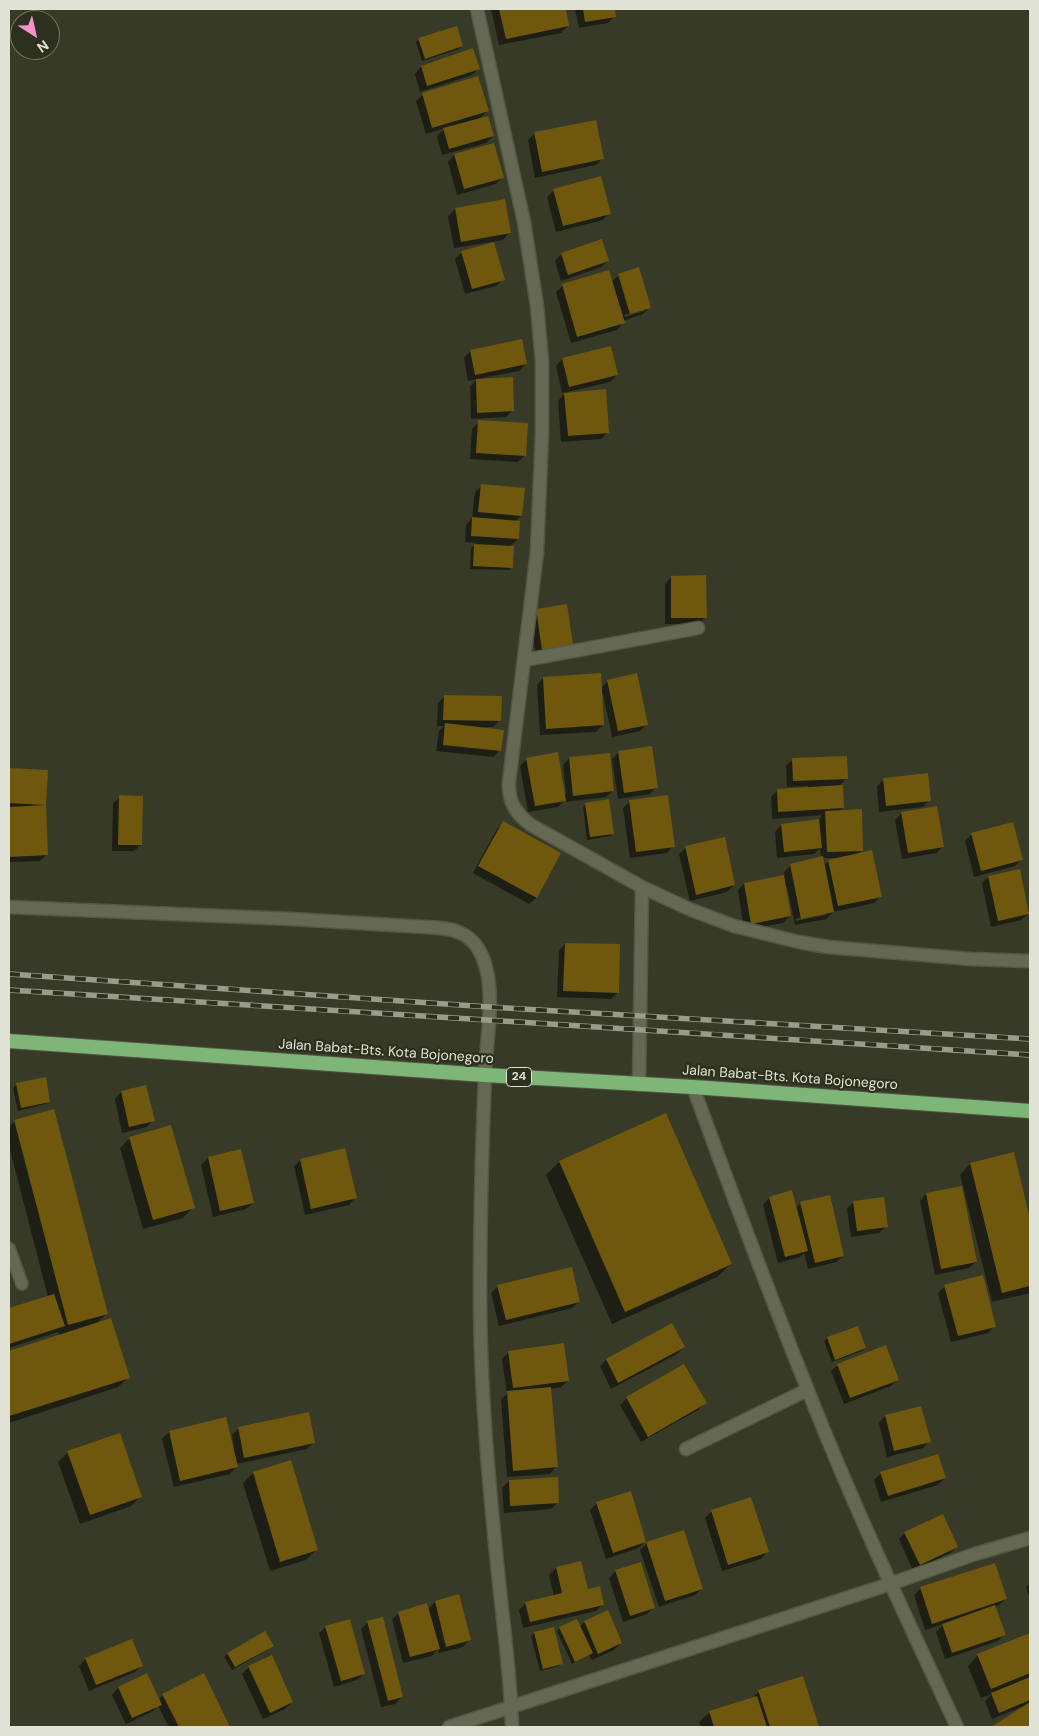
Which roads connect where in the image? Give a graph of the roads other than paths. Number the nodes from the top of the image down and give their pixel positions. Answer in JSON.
{"nodes":[{"id":1,"x":477,"y":9,"type":"edge"},
{"id":2,"x":698,"y":628,"type":"dead end"},
{"id":3,"x":525,"y":660,"type":"junction"},
{"id":4,"x":642,"y":887,"type":"junction"},
{"id":5,"x":9,"y":907,"type":"edge"},
{"id":6,"x":1030,"y":961,"type":"edge"},
{"id":7,"x":9,"y":1040,"type":"edge"},
{"id":8,"x":485,"y":1075,"type":"junction"},
{"id":9,"x":639,"y":1085,"type":"junction"},
{"id":10,"x":693,"y":1087,"type":"junction"},
{"id":11,"x":1030,"y":1111,"type":"edge"},
{"id":12,"x":9,"y":1248,"type":"edge"},
{"id":13,"x":22,"y":1284,"type":"dead end"},
{"id":14,"x":807,"y":1390,"type":"junction"},
{"id":15,"x":686,"y":1449,"type":"dead end"},
{"id":16,"x":1030,"y":1538,"type":"edge"},
{"id":17,"x":890,"y":1584,"type":"junction"},
{"id":18,"x":512,"y":1708,"type":"junction"},
{"id":19,"x":449,"y":1727,"type":"edge"},
{"id":20,"x":512,"y":1727,"type":"edge"},
{"id":21,"x":957,"y":1727,"type":"edge"}],
"edges":[{"from":1,"to":3,"type":"street"},
{"from":2,"to":3,"type":"street"},
{"from":3,"to":4,"type":"street"},
{"from":4,"to":6,"type":"street"},
{"from":4,"to":9,"type":"street"},
{"from":5,"to":8,"type":"street"},
{"from":7,"to":8,"type":"highway","name":"Jalan Babat-Bts. Kota Bojonegoro","number":"24"},
{"from":8,"to":9,"type":"highway","name":"Jalan Babat-Bts. Kota Bojonegoro","number":"24"},
{"from":8,"to":18,"type":"street"},
{"from":9,"to":10,"type":"highway","name":"Jalan Babat-Bts. Kota Bojonegoro","number":"24"},
{"from":10,"to":11,"type":"highway","name":"Jalan Babat-Bts. Kota Bojonegoro","number":"24"},
{"from":10,"to":14,"type":"street"},
{"from":12,"to":13,"type":"lane"},
{"from":14,"to":15,"type":"street"},
{"from":14,"to":17,"type":"street"},
{"from":16,"to":17,"type":"street"},
{"from":17,"to":18,"type":"street"},
{"from":17,"to":21,"type":"street"},
{"from":18,"to":19,"type":"street"},
{"from":18,"to":20,"type":"street"}]}
